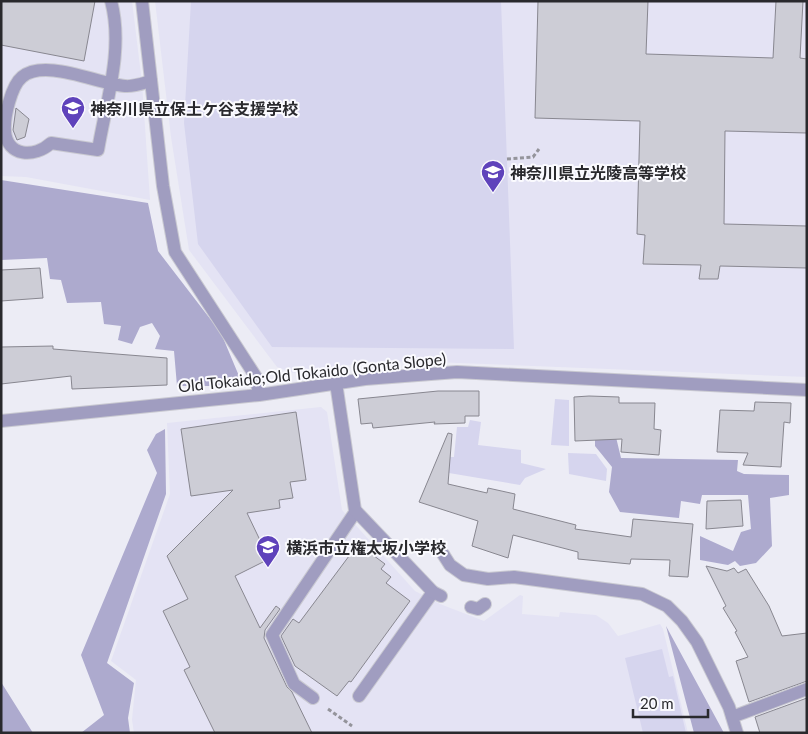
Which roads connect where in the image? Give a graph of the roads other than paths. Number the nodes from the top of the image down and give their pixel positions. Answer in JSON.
{"nodes":[{"id":1,"x":111,"y":1,"type":"edge"},
{"id":2,"x":142,"y":1,"type":"edge"},
{"id":3,"x":151,"y":81,"type":"junction"},
{"id":4,"x":110,"y":83,"type":"junction"},
{"id":5,"x":336,"y":383,"type":"junction"},
{"id":6,"x":807,"y":390,"type":"edge"},
{"id":7,"x":259,"y":394,"type":"junction"},
{"id":8,"x":1,"y":421,"type":"edge"},
{"id":9,"x":356,"y":511,"type":"junction"},
{"id":10,"x":443,"y":554,"type":"dead end"},
{"id":11,"x":514,"y":577,"type":"junction"},
{"id":12,"x":501,"y":589,"type":"dead end"},
{"id":13,"x":485,"y":604,"type":"dead end"},
{"id":14,"x":471,"y":607,"type":"dead end"},
{"id":15,"x":807,"y":689,"type":"edge"},
{"id":16,"x":359,"y":696,"type":"dead end"},
{"id":17,"x":313,"y":698,"type":"road end"},
{"id":18,"x":732,"y":717,"type":"junction"},
{"id":19,"x":737,"y":733,"type":"edge"}],
"edges":[{"from":1,"to":4,"type":"street"},
{"from":2,"to":3,"type":"street"},
{"from":3,"to":4,"type":"street"},
{"from":3,"to":7,"type":"street"},
{"from":4,"to":4,"type":"street"},
{"from":5,"to":6,"type":"street","name":"Old Tokaido;Old Tokaido (Gonta Slope)"},
{"from":5,"to":7,"type":"street","name":"Old Tokaido;Old Tokaido (Gonta Slope)"},
{"from":5,"to":9,"type":"street"},
{"from":7,"to":8,"type":"street","name":"Old Tokaido;Old Tokaido (Gonta Slope)"},
{"from":9,"to":16,"type":"street"},
{"from":9,"to":17,"type":"street"},
{"from":10,"to":11,"type":"street"},
{"from":11,"to":12,"type":"street"},
{"from":11,"to":18,"type":"street"},
{"from":13,"to":14,"type":"street"},
{"from":15,"to":18,"type":"street"},
{"from":18,"to":19,"type":"street"}]}
